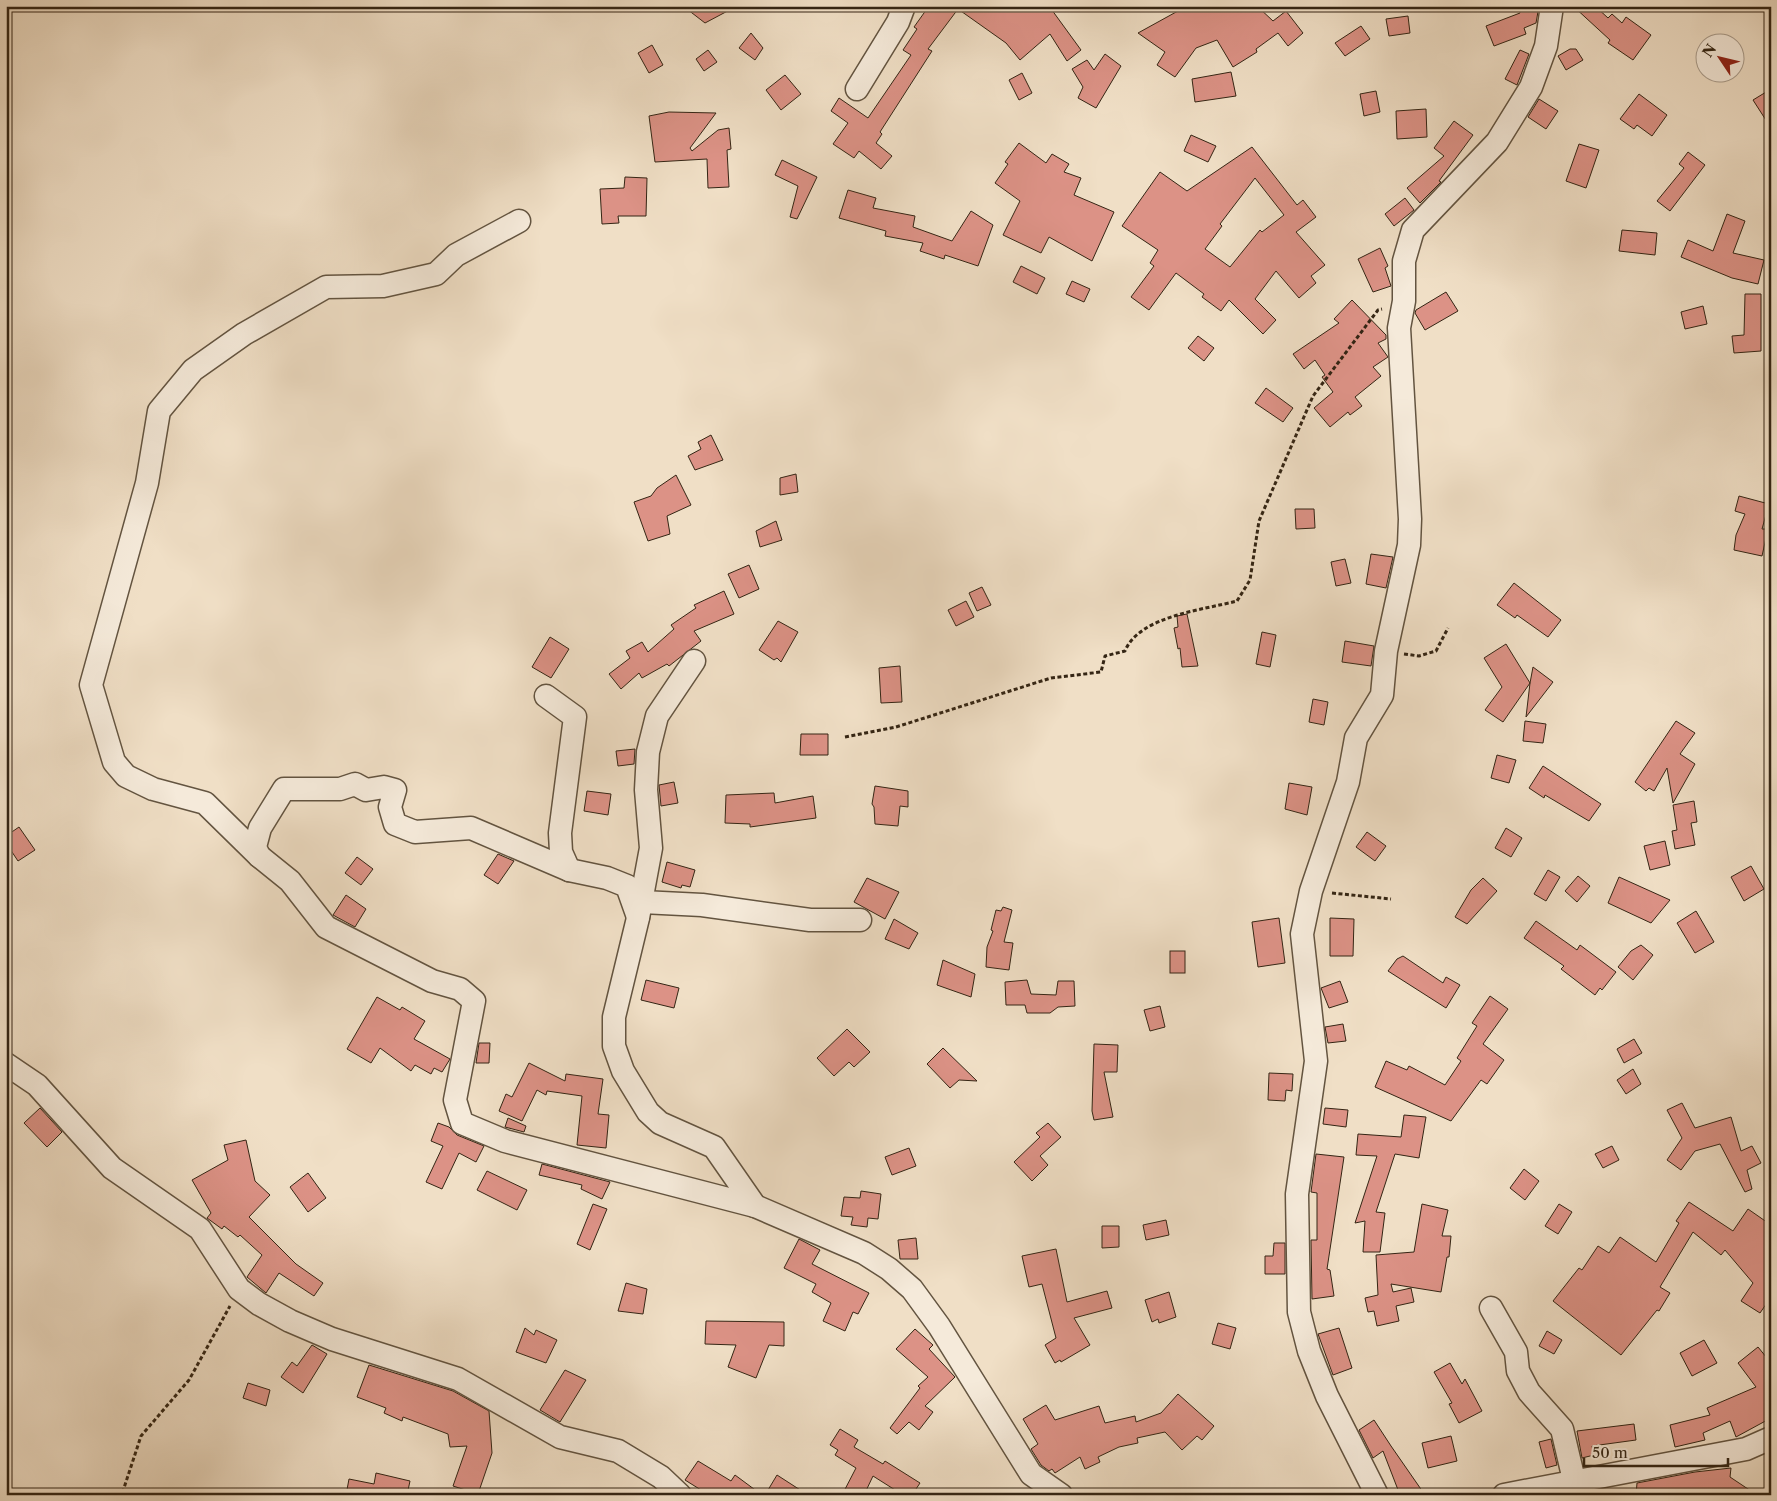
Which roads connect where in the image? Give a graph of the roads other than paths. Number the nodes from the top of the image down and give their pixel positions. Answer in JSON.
{"nodes":[{"id":1,"x":904,"y":6,"type":"edge"},
{"id":2,"x":1552,"y":6,"type":"edge"},
{"id":3,"x":857,"y":89,"type":"dead end"},
{"id":4,"x":519,"y":221,"type":"dead end"},
{"id":5,"x":694,"y":661,"type":"dead end"},
{"id":6,"x":546,"y":696,"type":"dead end"},
{"id":7,"x":260,"y":828,"type":"junction"},
{"id":8,"x":234,"y":831,"type":"junction"},
{"id":9,"x":259,"y":856,"type":"junction"},
{"id":10,"x":569,"y":870,"type":"junction"},
{"id":11,"x":640,"y":910,"type":"junction"},
{"id":12,"x":860,"y":920,"type":"dead end"},
{"id":13,"x":6,"y":1064,"type":"edge"},
{"id":14,"x":755,"y":1206,"type":"junction"},
{"id":15,"x":1491,"y":1308,"type":"dead end"},
{"id":16,"x":1771,"y":1438,"type":"edge"},
{"id":17,"x":1574,"y":1480,"type":"junction"},
{"id":18,"x":1549,"y":1491,"type":"edge"},
{"id":19,"x":680,"y":1495,"type":"edge"},
{"id":20,"x":1061,"y":1495,"type":"edge"},
{"id":21,"x":1377,"y":1495,"type":"edge"},
{"id":22,"x":1504,"y":1495,"type":"edge"}],
"edges":[{"from":1,"to":3,"type":"street"},
{"from":2,"to":21,"type":"street"},
{"from":4,"to":8,"type":"street"},
{"from":5,"to":11,"type":"street"},
{"from":6,"to":10,"type":"street"},
{"from":7,"to":8,"type":"street"},
{"from":7,"to":9,"type":"street"},
{"from":7,"to":10,"type":"street"},
{"from":8,"to":9,"type":"street"},
{"from":9,"to":14,"type":"street"},
{"from":10,"to":11,"type":"street"},
{"from":11,"to":12,"type":"street"},
{"from":11,"to":14,"type":"street"},
{"from":13,"to":19,"type":"street"},
{"from":14,"to":20,"type":"street"},
{"from":15,"to":17,"type":"street"},
{"from":16,"to":17,"type":"street"},
{"from":17,"to":18,"type":"street"},
{"from":18,"to":22,"type":"street"}]}
